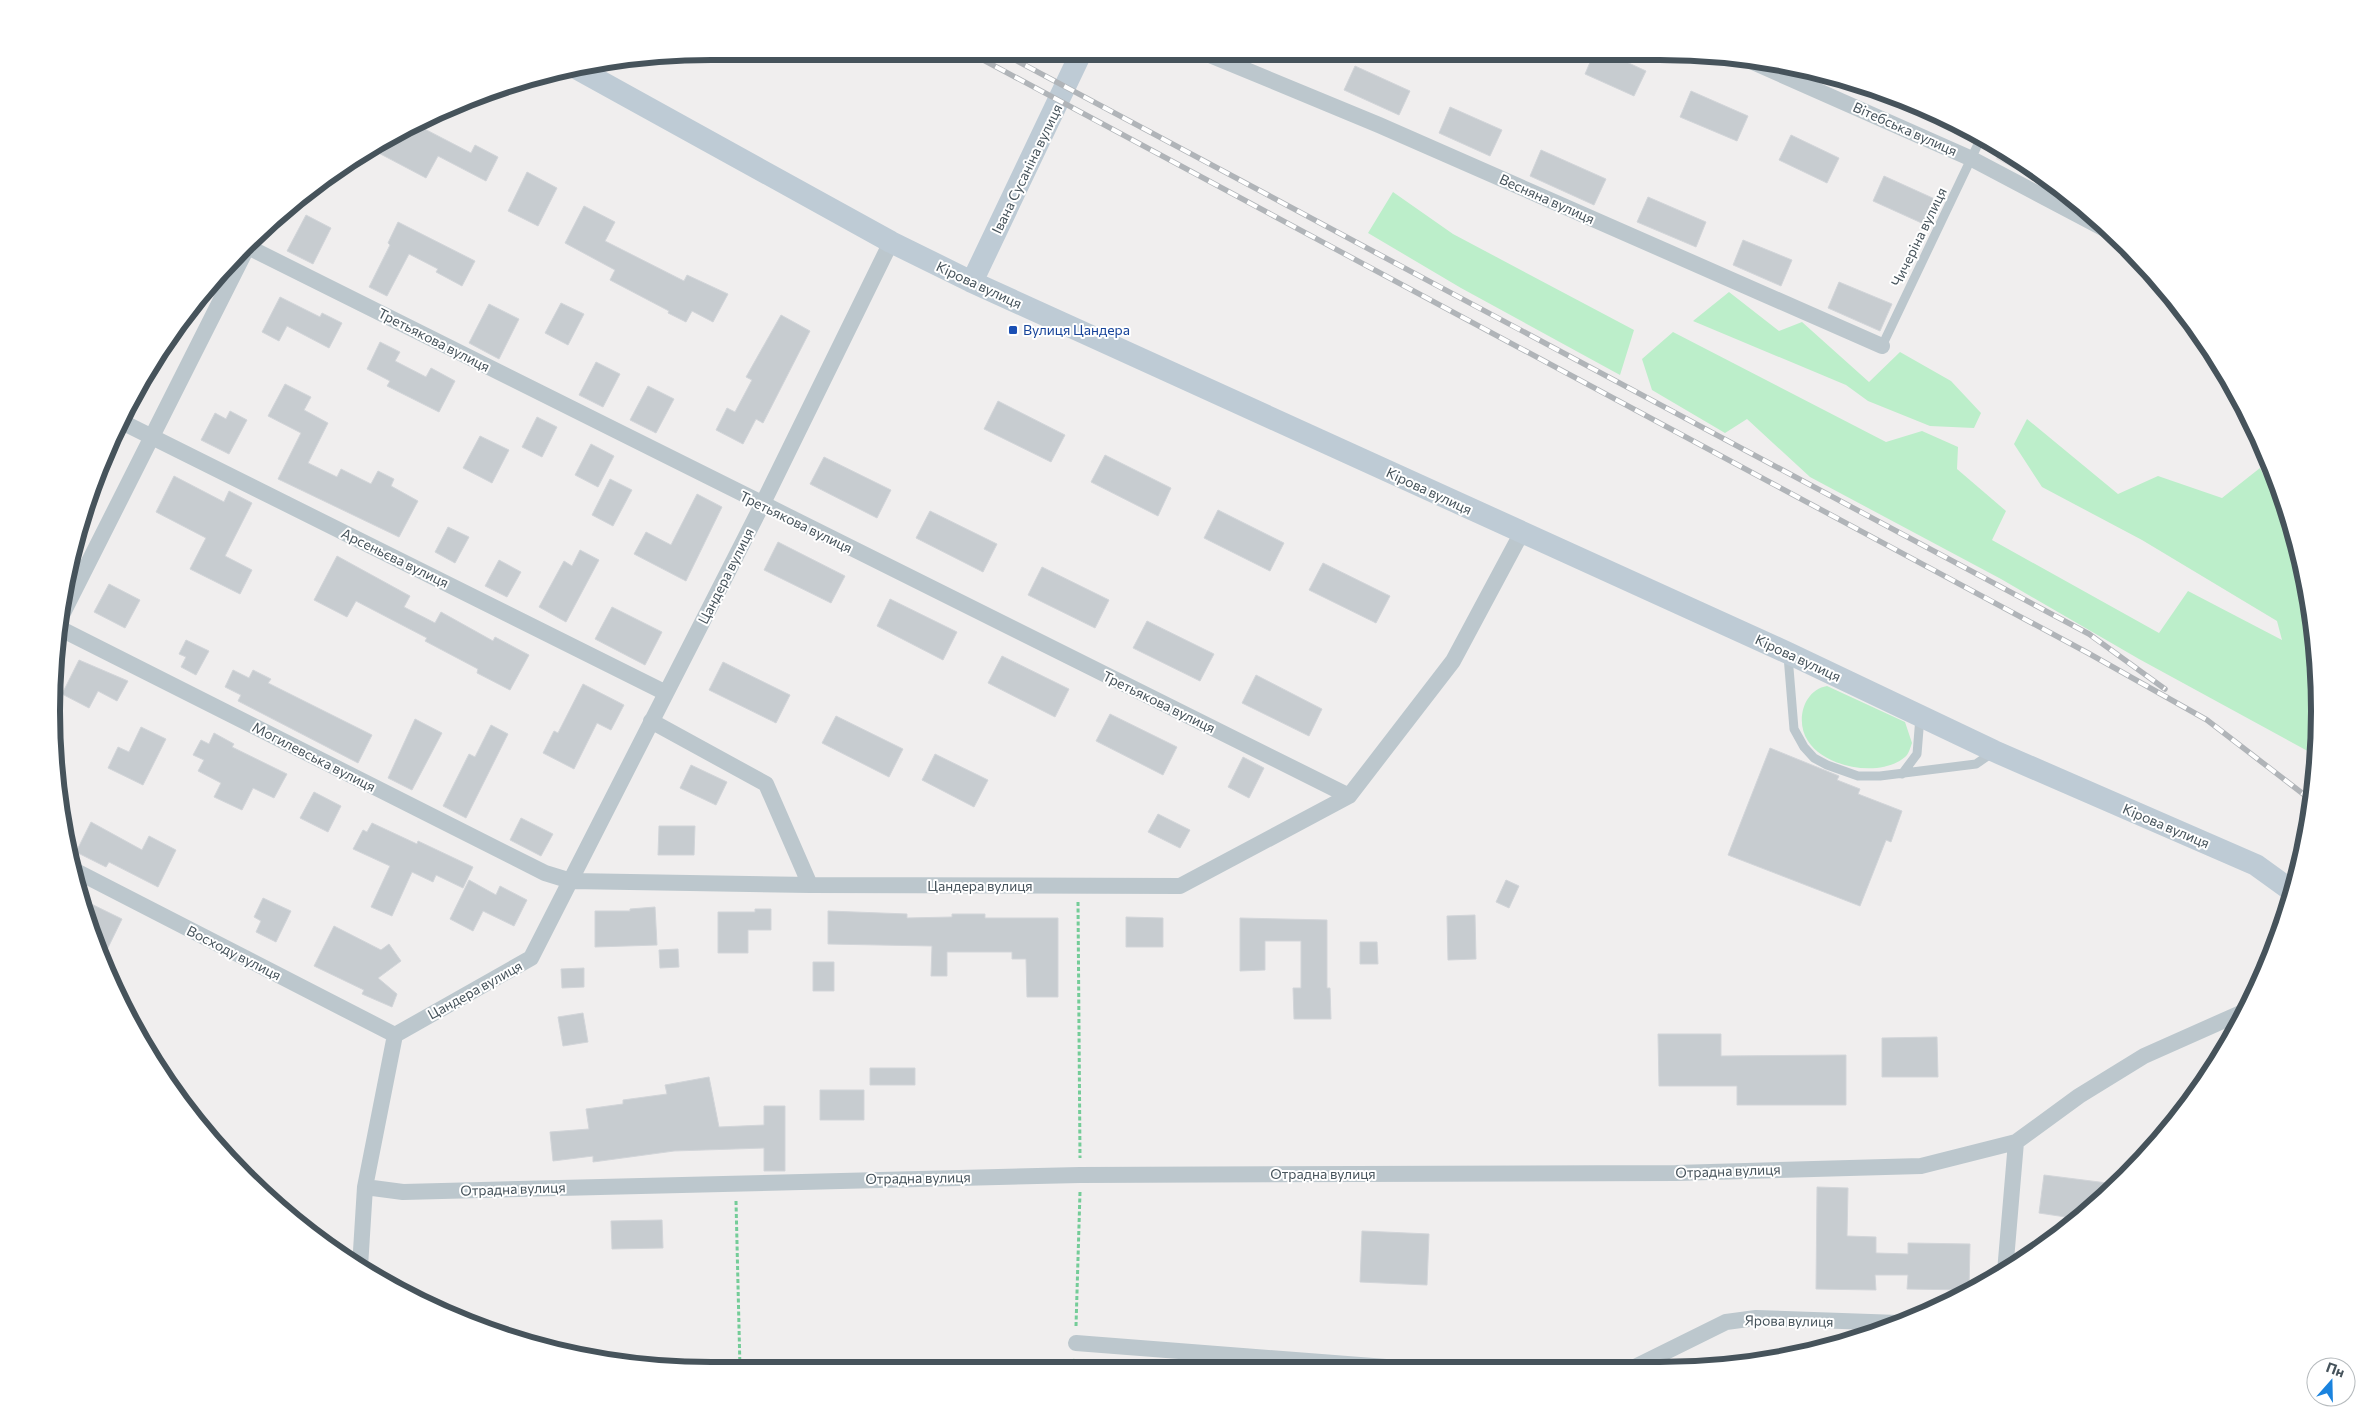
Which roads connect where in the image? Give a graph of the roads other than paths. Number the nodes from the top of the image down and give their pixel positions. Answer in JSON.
{"nodes":[{"id":1,"x":1078,"y":60,"type":"edge"},
{"id":2,"x":1222,"y":60,"type":"edge"},
{"id":3,"x":1772,"y":70,"type":"edge"},
{"id":4,"x":585,"y":73,"type":"edge"},
{"id":5,"x":1979,"y":143,"type":"edge"},
{"id":6,"x":1972,"y":159,"type":"junction"},
{"id":7,"x":2085,"y":219,"type":"edge"},
{"id":8,"x":891,"y":242,"type":"junction"},
{"id":9,"x":255,"y":247,"type":"edge"},
{"id":10,"x":236,"y":267,"type":"edge"},
{"id":11,"x":972,"y":282,"type":"junction"},
{"id":12,"x":1882,"y":346,"type":"joint"},
{"id":13,"x":126,"y":424,"type":"edge"},
{"id":14,"x":152,"y":437,"type":"junction"},
{"id":15,"x":762,"y":505,"type":"junction"},
{"id":16,"x":1521,"y":534,"type":"junction"},
{"id":17,"x":71,"y":598,"type":"edge"},
{"id":18,"x":65,"y":631,"type":"edge"},
{"id":19,"x":1788,"y":653,"type":"junction"},
{"id":20,"x":666,"y":693,"type":"junction"},
{"id":21,"x":1920,"y":716,"type":"junction"},
{"id":22,"x":651,"y":722,"type":"junction"},
{"id":23,"x":1994,"y":752,"type":"junction"},
{"id":24,"x":1902,"y":774,"type":"junction"},
{"id":25,"x":1349,"y":796,"type":"junction"},
{"id":26,"x":81,"y":873,"type":"edge"},
{"id":27,"x":571,"y":882,"type":"junction"},
{"id":28,"x":810,"y":885,"type":"junction"},
{"id":29,"x":2286,"y":887,"type":"edge"},
{"id":30,"x":2235,"y":1016,"type":"edge"},
{"id":31,"x":395,"y":1035,"type":"junction"},
{"id":32,"x":2016,"y":1142,"type":"junction"},
{"id":33,"x":365,"y":1187,"type":"junction"},
{"id":34,"x":360,"y":1259,"type":"edge"},
{"id":35,"x":2006,"y":1262,"type":"edge"},
{"id":36,"x":1881,"y":1322,"type":"edge"},
{"id":37,"x":1076,"y":1343,"type":"road end"},
{"id":38,"x":1322,"y":1362,"type":"edge"},
{"id":39,"x":1645,"y":1362,"type":"edge"}],
"edges":[{"from":1,"to":11,"type":"main road","name":"Івана Сусаніна вулиця"},
{"from":2,"to":12,"type":"street","name":"Весняна вулиця"},
{"from":3,"to":6,"type":"street","name":"Вітебська вулиця"},
{"from":4,"to":8,"type":"main road","name":"Кірова вулиця"},
{"from":5,"to":6,"type":"lane","name":"Чичеріна вулиця"},
{"from":6,"to":7,"type":"street","name":"Вітебська вулиця"},
{"from":6,"to":12,"type":"lane","name":"Чичеріна вулиця"},
{"from":8,"to":11,"type":"main road","name":"Кірова вулиця"},
{"from":8,"to":15,"type":"street","name":"Цандера вулиця"},
{"from":9,"to":15,"type":"street","name":"Третьякова вулиця"},
{"from":10,"to":14,"type":"street"},
{"from":11,"to":16,"type":"main road","name":"Кірова вулиця"},
{"from":13,"to":14,"type":"street","name":"Арсеньєва вулиця"},
{"from":14,"to":17,"type":"street"},
{"from":14,"to":20,"type":"street","name":"Арсеньєва вулиця"},
{"from":15,"to":20,"type":"street","name":"Цандера вулиця"},
{"from":15,"to":25,"type":"street","name":"Третьякова вулиця"},
{"from":16,"to":19,"type":"main road","name":"Кірова вулиця"},
{"from":16,"to":25,"type":"street"},
{"from":18,"to":27,"type":"street","name":"Могилевська вулиця"},
{"from":19,"to":21,"type":"main road","name":"Кірова вулиця"},
{"from":19,"to":24,"type":"lane"},
{"from":20,"to":22,"type":"street","name":"Цандера вулиця"},
{"from":21,"to":23,"type":"main road","name":"Кірова вулиця"},
{"from":21,"to":24,"type":"lane"},
{"from":22,"to":27,"type":"street","name":"Цандера вулиця"},
{"from":22,"to":28,"type":"street"},
{"from":23,"to":24,"type":"lane"},
{"from":23,"to":29,"type":"main road","name":"Кірова вулиця"},
{"from":25,"to":28,"type":"street","name":"Цандера вулиця"},
{"from":26,"to":31,"type":"street","name":"Восходу вулиця"},
{"from":27,"to":28,"type":"street","name":"Цандера вулиця"},
{"from":27,"to":31,"type":"street","name":"Цандера вулиця"},
{"from":30,"to":32,"type":"street","name":"Отрадна вулиця"},
{"from":31,"to":33,"type":"street"},
{"from":32,"to":33,"type":"street","name":"Отрадна вулиця"},
{"from":32,"to":35,"type":"street"},
{"from":33,"to":34,"type":"street"},
{"from":36,"to":39,"type":"street","name":"Ярова вулиця"},
{"from":37,"to":38,"type":"street"}]}
